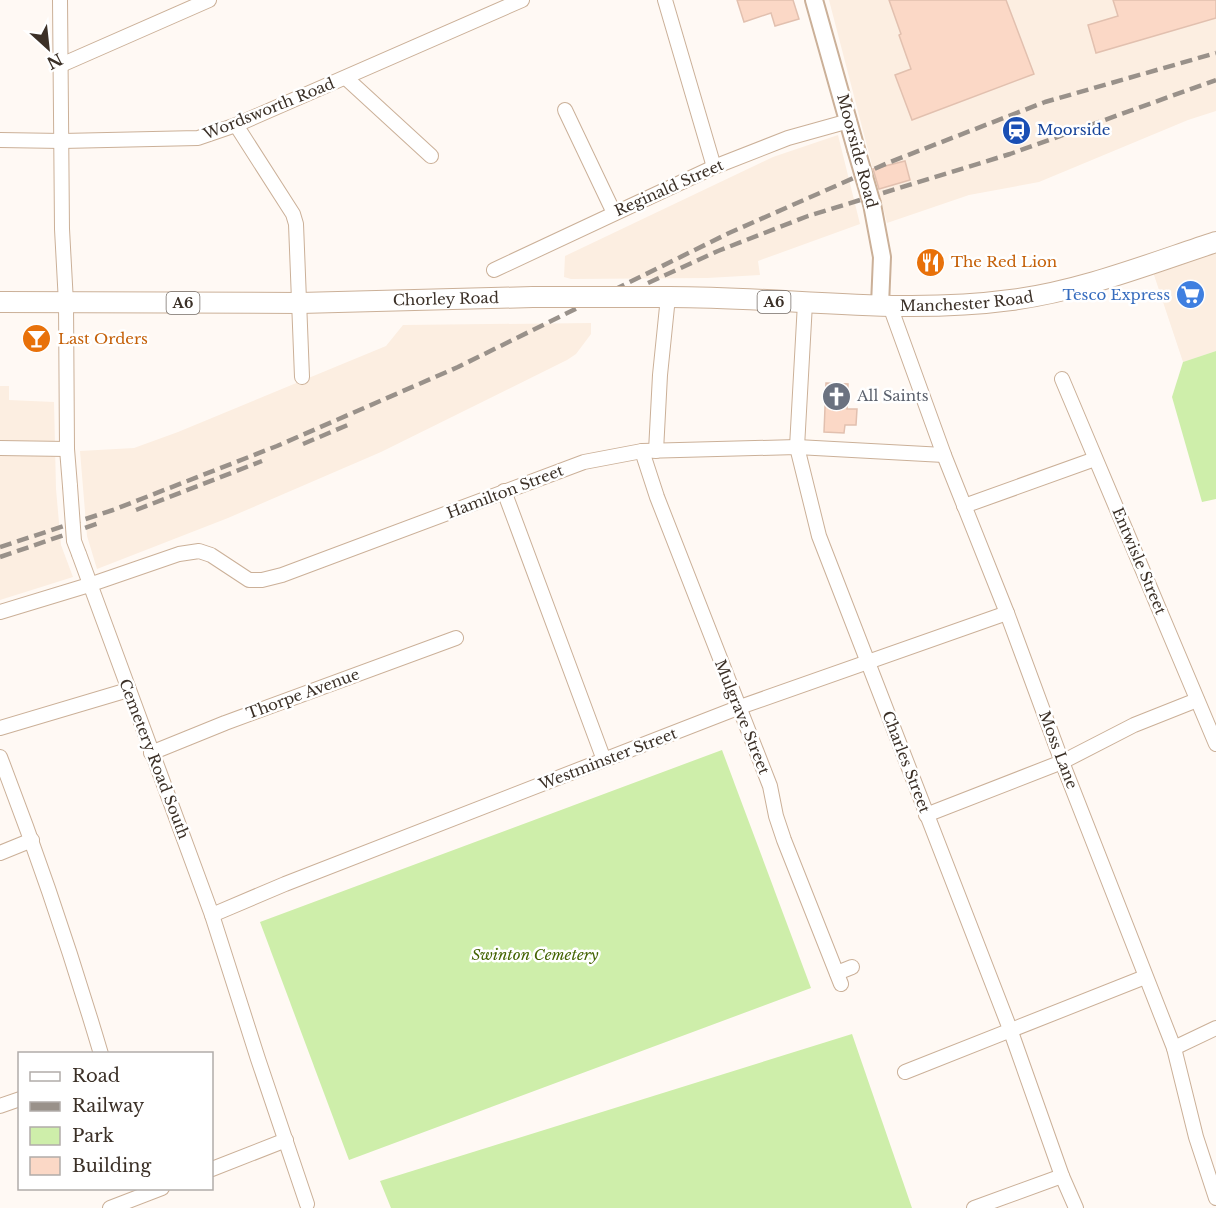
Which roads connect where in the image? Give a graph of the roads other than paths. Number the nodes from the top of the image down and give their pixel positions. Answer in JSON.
{"nodes":[{"id":1,"x":60,"y":0,"type":"edge"},
{"id":2,"x":209,"y":0,"type":"edge"},
{"id":3,"x":522,"y":0,"type":"edge"},
{"id":4,"x":665,"y":0,"type":"edge"},
{"id":5,"x":814,"y":0,"type":"edge"},
{"id":6,"x":60,"y":65,"type":"junction"},
{"id":7,"x":346,"y":78,"type":"junction"},
{"id":8,"x":565,"y":110,"type":"dead end"},
{"id":9,"x":849,"y":122,"type":"junction"},
{"id":10,"x":236,"y":125,"type":"junction"},
{"id":11,"x":0,"y":140,"type":"edge"},
{"id":12,"x":62,"y":141,"type":"junction"},
{"id":13,"x":431,"y":156,"type":"dead end"},
{"id":14,"x":714,"y":167,"type":"junction"},
{"id":15,"x":614,"y":213,"type":"junction"},
{"id":16,"x":1216,"y":242,"type":"edge"},
{"id":17,"x":494,"y":270,"type":"dead end"},
{"id":18,"x":662,"y":297,"type":"junction"},
{"id":19,"x":0,"y":302,"type":"edge"},
{"id":20,"x":66,"y":303,"type":"junction"},
{"id":21,"x":300,"y":303,"type":"junction"},
{"id":22,"x":804,"y":303,"type":"junction"},
{"id":23,"x":885,"y":305,"type":"junction"},
{"id":24,"x":302,"y":377,"type":"dead end"},
{"id":25,"x":1062,"y":379,"type":"dead end"},
{"id":26,"x":797,"y":447,"type":"junction"},
{"id":27,"x":0,"y":448,"type":"edge"},
{"id":28,"x":67,"y":449,"type":"junction"},
{"id":29,"x":642,"y":451,"type":"junction"},
{"id":30,"x":656,"y":451,"type":"junction"},
{"id":31,"x":944,"y":455,"type":"junction"},
{"id":32,"x":1095,"y":459,"type":"junction"},
{"id":33,"x":504,"y":491,"type":"junction"},
{"id":34,"x":964,"y":506,"type":"junction"},
{"id":35,"x":89,"y":585,"type":"junction"},
{"id":36,"x":0,"y":612,"type":"edge"},
{"id":37,"x":1007,"y":613,"type":"junction"},
{"id":38,"x":456,"y":638,"type":"dead end"},
{"id":39,"x":868,"y":660,"type":"junction"},
{"id":40,"x":128,"y":690,"type":"junction"},
{"id":41,"x":1197,"y":700,"type":"junction"},
{"id":42,"x":740,"y":707,"type":"junction"},
{"id":43,"x":0,"y":728,"type":"edge"},
{"id":44,"x":1216,"y":744,"type":"edge"},
{"id":45,"x":151,"y":753,"type":"junction"},
{"id":46,"x":0,"y":757,"type":"edge"},
{"id":47,"x":604,"y":760,"type":"junction"},
{"id":48,"x":1062,"y":762,"type":"junction"},
{"id":49,"x":926,"y":815,"type":"junction"},
{"id":50,"x":32,"y":840,"type":"junction"},
{"id":51,"x":0,"y":853,"type":"edge"},
{"id":52,"x":212,"y":915,"type":"junction"},
{"id":53,"x":852,"y":967,"type":"dead end"},
{"id":54,"x":1145,"y":977,"type":"junction"},
{"id":55,"x":1216,"y":1028,"type":"edge"},
{"id":56,"x":1010,"y":1029,"type":"junction"},
{"id":57,"x":1174,"y":1048,"type":"junction"},
{"id":58,"x":101,"y":1052,"type":"edge"},
{"id":59,"x":905,"y":1072,"type":"dead end"},
{"id":60,"x":18,"y":1100,"type":"edge"},
{"id":61,"x":0,"y":1106,"type":"edge"},
{"id":62,"x":286,"y":1140,"type":"junction"},
{"id":63,"x":213,"y":1169,"type":"edge"},
{"id":64,"x":1062,"y":1176,"type":"junction"},
{"id":65,"x":153,"y":1190,"type":"edge"},
{"id":66,"x":1216,"y":1198,"type":"edge"},
{"id":67,"x":307,"y":1203,"type":"dead end"},
{"id":68,"x":110,"y":1208,"type":"edge"},
{"id":69,"x":974,"y":1208,"type":"edge"},
{"id":70,"x":1076,"y":1208,"type":"edge"}],
"edges":[{"from":1,"to":6,"type":"street","name":"Cemetery Road South"},
{"from":2,"to":6,"type":"street"},
{"from":3,"to":7,"type":"street","name":"Wordsworth Road"},
{"from":4,"to":14,"type":"street"},
{"from":5,"to":9,"type":"street","name":"Moorside Road"},
{"from":6,"to":12,"type":"street","name":"Cemetery Road South"},
{"from":7,"to":10,"type":"street","name":"Wordsworth Road"},
{"from":7,"to":13,"type":"street"},
{"from":8,"to":15,"type":"street"},
{"from":9,"to":14,"type":"street","name":"Reginald Street"},
{"from":9,"to":23,"type":"street","name":"Moorside Road","bridge":true},
{"from":10,"to":12,"type":"street","name":"Wordsworth Road"},
{"from":10,"to":21,"type":"street"},
{"from":11,"to":12,"type":"street","name":"Wordsworth Road"},
{"from":12,"to":20,"type":"street","name":"Cemetery Road South"},
{"from":14,"to":15,"type":"street","name":"Reginald Street"},
{"from":15,"to":17,"type":"street","name":"Reginald Street"},
{"from":16,"to":23,"type":"main road","name":"Manchester Road","number":"A6"},
{"from":18,"to":21,"type":"main road","name":"Chorley Road","number":"A6","bridge":true},
{"from":18,"to":22,"type":"main road","name":"Chorley Road","number":"A6"},
{"from":18,"to":30,"type":"street"},
{"from":19,"to":20,"type":"main road","name":"Chorley Road","number":"A6"},
{"from":20,"to":21,"type":"main road","name":"Chorley Road","number":"A6"},
{"from":20,"to":28,"type":"street","name":"Cemetery Road South"},
{"from":21,"to":24,"type":"street"},
{"from":22,"to":23,"type":"main road","name":"Chorley Road","number":"A6"},
{"from":22,"to":26,"type":"street","name":"Charles Street"},
{"from":23,"to":31,"type":"street","name":"Moss Lane"},
{"from":25,"to":32,"type":"street","name":"Entwisle Street"},
{"from":26,"to":30,"type":"street","name":"Hamilton Street"},
{"from":26,"to":31,"type":"street","name":"Hamilton Street"},
{"from":26,"to":39,"type":"street","name":"Charles Street"},
{"from":27,"to":28,"type":"street"},
{"from":28,"to":35,"type":"street","name":"Cemetery Road South","bridge":true},
{"from":29,"to":30,"type":"street","name":"Hamilton Street"},
{"from":29,"to":33,"type":"street","name":"Hamilton Street"},
{"from":29,"to":42,"type":"street","name":"Mulgrave Street"},
{"from":31,"to":34,"type":"street","name":"Moss Lane"},
{"from":32,"to":34,"type":"street"},
{"from":32,"to":41,"type":"street","name":"Entwisle Street"},
{"from":33,"to":35,"type":"street","name":"Hamilton Street"},
{"from":33,"to":47,"type":"street"},
{"from":34,"to":37,"type":"street","name":"Moss Lane"},
{"from":35,"to":36,"type":"street","name":"Hamilton Street"},
{"from":35,"to":40,"type":"street","name":"Cemetery Road South"},
{"from":37,"to":39,"type":"street","name":"Westminster Street"},
{"from":37,"to":48,"type":"street","name":"Moss Lane"},
{"from":38,"to":45,"type":"street","name":"Thorpe Avenue"},
{"from":39,"to":42,"type":"street","name":"Westminster Street"},
{"from":39,"to":49,"type":"street","name":"Charles Street"},
{"from":40,"to":43,"type":"street"},
{"from":40,"to":45,"type":"street","name":"Cemetery Road South"},
{"from":41,"to":44,"type":"street","name":"Entwisle Street"},
{"from":41,"to":48,"type":"street"},
{"from":42,"to":47,"type":"street","name":"Westminster Street"},
{"from":42,"to":53,"type":"street","name":"Mulgrave Street"},
{"from":45,"to":52,"type":"street","name":"Cemetery Road South"},
{"from":46,"to":50,"type":"street"},
{"from":47,"to":52,"type":"street","name":"Westminster Street"},
{"from":48,"to":49,"type":"street"},
{"from":48,"to":54,"type":"street","name":"Moss Lane"},
{"from":49,"to":56,"type":"street","name":"Charles Street"},
{"from":50,"to":51,"type":"street"},
{"from":50,"to":58,"type":"street"},
{"from":52,"to":62,"type":"street","name":"Cemetery Road South"},
{"from":54,"to":56,"type":"street"},
{"from":54,"to":57,"type":"street","name":"Moss Lane"},
{"from":55,"to":57,"type":"street"},
{"from":56,"to":59,"type":"street"},
{"from":56,"to":64,"type":"street","name":"Charles Street"},
{"from":57,"to":66,"type":"street","name":"Moss Lane"},
{"from":60,"to":61,"type":"street"},
{"from":62,"to":63,"type":"street"},
{"from":62,"to":67,"type":"street","name":"Cemetery Road South"},
{"from":64,"to":69,"type":"street"},
{"from":64,"to":70,"type":"street","name":"Charles Street"},
{"from":65,"to":68,"type":"street"}]}
